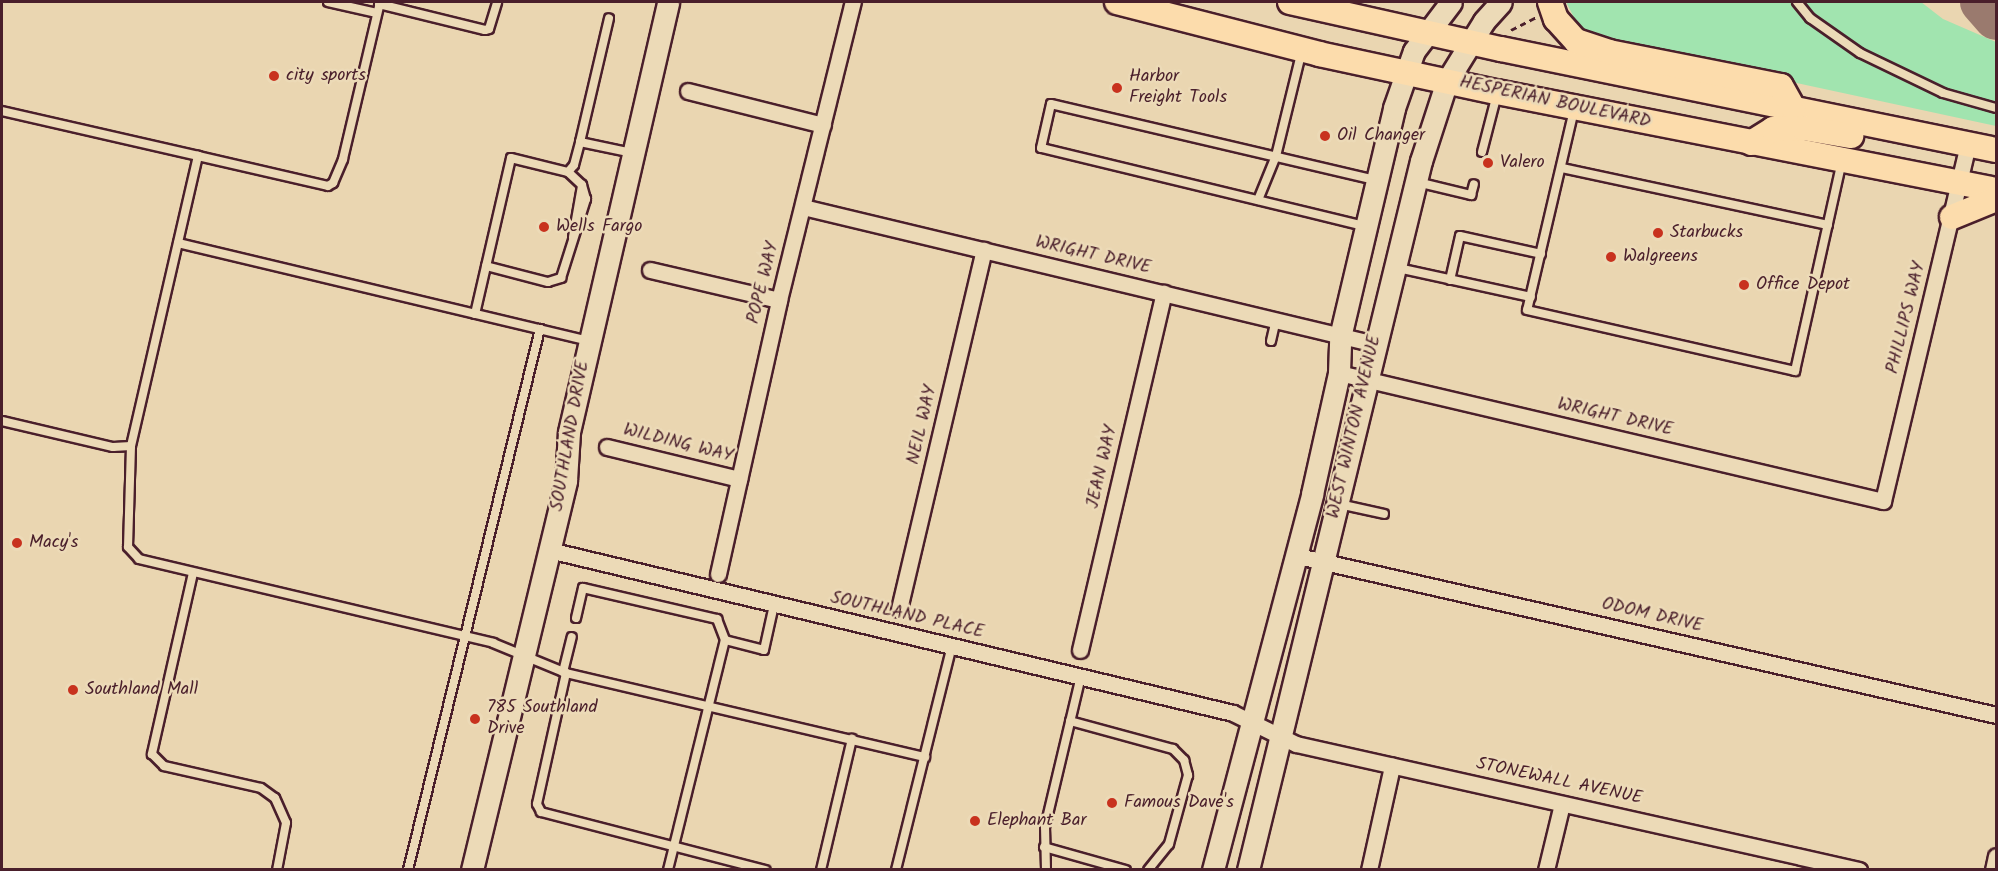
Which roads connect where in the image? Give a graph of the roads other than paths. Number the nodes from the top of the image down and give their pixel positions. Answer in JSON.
{"nodes":[{"id":1,"x":328,"y":2,"type":"edge"},
{"id":2,"x":497,"y":2,"type":"edge"},
{"id":3,"x":668,"y":2,"type":"edge"},
{"id":4,"x":854,"y":2,"type":"edge"},
{"id":5,"x":1117,"y":2,"type":"edge"},
{"id":6,"x":1290,"y":2,"type":"edge"},
{"id":7,"x":1451,"y":2,"type":"edge"},
{"id":8,"x":1501,"y":2,"type":"edge"},
{"id":9,"x":1797,"y":2,"type":"edge"},
{"id":10,"x":380,"y":3,"type":"edge"},
{"id":11,"x":1547,"y":7,"type":"edge"},
{"id":12,"x":377,"y":13,"type":"junction"},
{"id":13,"x":609,"y":18,"type":"dead end"},
{"id":14,"x":1425,"y":32,"type":"junction"},
{"id":15,"x":1470,"y":43,"type":"junction"},
{"id":16,"x":1302,"y":49,"type":"junction"},
{"id":17,"x":1405,"y":72,"type":"junction"},
{"id":18,"x":1447,"y":81,"type":"junction"},
{"id":19,"x":688,"y":91,"type":"dead end"},
{"id":20,"x":1497,"y":92,"type":"junction"},
{"id":21,"x":1575,"y":108,"type":"junction"},
{"id":22,"x":1793,"y":108,"type":"junction"},
{"id":23,"x":1996,"y":108,"type":"edge"},
{"id":24,"x":2,"y":111,"type":"edge"},
{"id":25,"x":823,"y":125,"type":"junction"},
{"id":26,"x":1898,"y":131,"type":"junction"},
{"id":27,"x":580,"y":142,"type":"junction"},
{"id":28,"x":1750,"y":143,"type":"junction"},
{"id":29,"x":1968,"y":144,"type":"junction"},
{"id":30,"x":1996,"y":150,"type":"edge"},
{"id":31,"x":1482,"y":152,"type":"dead end"},
{"id":32,"x":633,"y":153,"type":"junction"},
{"id":33,"x":198,"y":156,"type":"junction"},
{"id":34,"x":1276,"y":156,"type":"junction"},
{"id":35,"x":1842,"y":160,"type":"junction"},
{"id":36,"x":1562,"y":168,"type":"junction"},
{"id":37,"x":568,"y":172,"type":"junction"},
{"id":38,"x":1377,"y":180,"type":"junction"},
{"id":39,"x":1416,"y":181,"type":"junction"},
{"id":40,"x":1960,"y":182,"type":"junction"},
{"id":41,"x":1474,"y":184,"type":"dead end"},
{"id":42,"x":1996,"y":190,"type":"edge"},
{"id":43,"x":1996,"y":199,"type":"edge"},
{"id":44,"x":1258,"y":200,"type":"junction"},
{"id":45,"x":803,"y":207,"type":"junction"},
{"id":46,"x":1952,"y":217,"type":"junction"},
{"id":47,"x":1828,"y":225,"type":"junction"},
{"id":48,"x":1365,"y":226,"type":"junction"},
{"id":49,"x":177,"y":243,"type":"junction"},
{"id":50,"x":984,"y":250,"type":"junction"},
{"id":51,"x":1541,"y":254,"type":"junction"},
{"id":52,"x":486,"y":266,"type":"junction"},
{"id":53,"x":1394,"y":267,"type":"junction"},
{"id":54,"x":650,"y":270,"type":"dead end"},
{"id":55,"x":1450,"y":280,"type":"junction"},
{"id":56,"x":1164,"y":293,"type":"junction"},
{"id":57,"x":1531,"y":297,"type":"junction"},
{"id":58,"x":779,"y":300,"type":"junction"},
{"id":59,"x":475,"y":314,"type":"junction"},
{"id":60,"x":1276,"y":320,"type":"junction"},
{"id":61,"x":540,"y":329,"type":"junction"},
{"id":62,"x":1340,"y":337,"type":"junction"},
{"id":63,"x":1271,"y":340,"type":"dead end"},
{"id":64,"x":588,"y":341,"type":"junction"},
{"id":65,"x":1375,"y":344,"type":"junction"},
{"id":66,"x":1339,"y":373,"type":"junction"},
{"id":67,"x":1366,"y":380,"type":"junction"},
{"id":68,"x":2,"y":421,"type":"edge"},
{"id":69,"x":131,"y":446,"type":"junction"},
{"id":70,"x":608,"y":447,"type":"dead end"},
{"id":71,"x":740,"y":479,"type":"junction"},
{"id":72,"x":1883,"y":501,"type":"joint"},
{"id":73,"x":1337,"y":504,"type":"junction"},
{"id":74,"x":1384,"y":514,"type":"dead end"},
{"id":75,"x":549,"y":550,"type":"junction"},
{"id":76,"x":1298,"y":556,"type":"junction"},
{"id":77,"x":1323,"y":561,"type":"junction"},
{"id":78,"x":193,"y":573,"type":"junction"},
{"id":79,"x":718,"y":574,"type":"dead end"},
{"id":80,"x":774,"y":605,"type":"junction"},
{"id":81,"x":899,"y":609,"type":"dead end"},
{"id":82,"x":576,"y":618,"type":"dead end"},
{"id":83,"x":464,"y":636,"type":"junction"},
{"id":84,"x":572,"y":637,"type":"dead end"},
{"id":85,"x":725,"y":640,"type":"junction"},
{"id":86,"x":952,"y":646,"type":"junction"},
{"id":87,"x":1080,"y":650,"type":"dead end"},
{"id":88,"x":524,"y":654,"type":"junction"},
{"id":89,"x":565,"y":672,"type":"junction"},
{"id":90,"x":1081,"y":676,"type":"junction"},
{"id":91,"x":708,"y":708,"type":"junction"},
{"id":92,"x":1996,"y":715,"type":"edge"},
{"id":93,"x":1070,"y":722,"type":"junction"},
{"id":94,"x":1254,"y":724,"type":"junction"},
{"id":95,"x":1280,"y":736,"type":"junction"},
{"id":96,"x":852,"y":740,"type":"junction"},
{"id":97,"x":926,"y":757,"type":"junction"},
{"id":98,"x":1392,"y":766,"type":"junction"},
{"id":99,"x":1562,"y":804,"type":"junction"},
{"id":100,"x":673,"y":847,"type":"junction"},
{"id":101,"x":1044,"y":847,"type":"junction"},
{"id":102,"x":1996,"y":856,"type":"edge"},
{"id":103,"x":1212,"y":868,"type":"edge"},
{"id":104,"x":277,"y":870,"type":"edge"},
{"id":105,"x":408,"y":870,"type":"edge"},
{"id":106,"x":472,"y":870,"type":"edge"},
{"id":107,"x":668,"y":870,"type":"edge"},
{"id":108,"x":766,"y":870,"type":"edge"},
{"id":109,"x":821,"y":870,"type":"edge"},
{"id":110,"x":896,"y":870,"type":"edge"},
{"id":111,"x":1046,"y":870,"type":"edge"},
{"id":112,"x":1126,"y":870,"type":"edge"},
{"id":113,"x":1148,"y":870,"type":"edge"},
{"id":114,"x":1248,"y":870,"type":"edge"},
{"id":115,"x":1369,"y":870,"type":"edge"},
{"id":116,"x":1546,"y":870,"type":"edge"},
{"id":117,"x":1859,"y":870,"type":"edge"},
{"id":118,"x":1993,"y":870,"type":"edge"}],
"edges":[{"from":1,"to":12,"type":"lane"},
{"from":2,"to":10,"type":"lane"},
{"from":3,"to":32,"type":"main road","name":"SOUTHLAND DRIVE"},
{"from":4,"to":25,"type":"street","name":"POPE WAY"},
{"from":5,"to":16,"type":"main road","name":"HESPERIAN BOULEVARD"},
{"from":6,"to":14,"type":"main road"},
{"from":7,"to":14,"type":"main road","name":"WEST WINTON AVENUE"},
{"from":8,"to":15,"type":"main road","name":"WEST WINTON AVENUE"},
{"from":9,"to":23,"type":"lane"},
{"from":10,"to":12,"type":"lane"},
{"from":11,"to":22,"type":"main road"},
{"from":12,"to":33,"type":"lane"},
{"from":13,"to":27,"type":"lane"},
{"from":14,"to":15,"type":"main road"},
{"from":14,"to":17,"type":"main road","name":"WEST WINTON AVENUE"},
{"from":15,"to":18,"type":"main road","name":"WEST WINTON AVENUE"},
{"from":15,"to":22,"type":"main road"},
{"from":16,"to":17,"type":"main road","name":"HESPERIAN BOULEVARD"},
{"from":16,"to":34,"type":"lane"},
{"from":17,"to":18,"type":"main road","name":"HESPERIAN BOULEVARD"},
{"from":17,"to":38,"type":"main road","name":"WEST WINTON AVENUE"},
{"from":18,"to":20,"type":"main road","name":"HESPERIAN BOULEVARD"},
{"from":18,"to":39,"type":"main road","name":"WEST WINTON AVENUE"},
{"from":19,"to":25,"type":"street"},
{"from":20,"to":21,"type":"main road","name":"HESPERIAN BOULEVARD"},
{"from":20,"to":31,"type":"lane"},
{"from":21,"to":28,"type":"main road","name":"HESPERIAN BOULEVARD"},
{"from":21,"to":36,"type":"lane"},
{"from":22,"to":26,"type":"main road"},
{"from":24,"to":33,"type":"lane"},
{"from":25,"to":45,"type":"street","name":"POPE WAY"},
{"from":26,"to":28,"type":"main road"},
{"from":26,"to":29,"type":"main road"},
{"from":27,"to":32,"type":"lane"},
{"from":27,"to":37,"type":"lane"},
{"from":28,"to":35,"type":"main road","name":"HESPERIAN BOULEVARD"},
{"from":29,"to":30,"type":"main road"},
{"from":29,"to":40,"type":"street","name":"PHILLIPS WAY"},
{"from":32,"to":64,"type":"main road","name":"SOUTHLAND DRIVE"},
{"from":33,"to":49,"type":"lane"},
{"from":34,"to":38,"type":"lane"},
{"from":34,"to":44,"type":"lane"},
{"from":34,"to":44,"type":"lane"},
{"from":35,"to":40,"type":"main road","name":"HESPERIAN BOULEVARD"},
{"from":35,"to":47,"type":"lane"},
{"from":36,"to":47,"type":"lane"},
{"from":36,"to":51,"type":"lane"},
{"from":37,"to":52,"type":"lane"},
{"from":37,"to":52,"type":"lane"},
{"from":38,"to":48,"type":"main road","name":"WEST WINTON AVENUE"},
{"from":39,"to":41,"type":"lane"},
{"from":39,"to":53,"type":"main road","name":"WEST WINTON AVENUE"},
{"from":40,"to":42,"type":"main road","name":"HESPERIAN BOULEVARD"},
{"from":40,"to":46,"type":"street","name":"PHILLIPS WAY"},
{"from":43,"to":46,"type":"main road"},
{"from":44,"to":48,"type":"lane"},
{"from":45,"to":50,"type":"street","name":"WRIGHT DRIVE"},
{"from":45,"to":58,"type":"street","name":"POPE WAY"},
{"from":46,"to":72,"type":"street","name":"PHILLIPS WAY"},
{"from":47,"to":57,"type":"lane"},
{"from":48,"to":62,"type":"main road","name":"WEST WINTON AVENUE"},
{"from":49,"to":59,"type":"lane"},
{"from":49,"to":69,"type":"lane"},
{"from":50,"to":56,"type":"street","name":"WRIGHT DRIVE"},
{"from":50,"to":81,"type":"street","name":"NEIL WAY"},
{"from":51,"to":55,"type":"lane"},
{"from":51,"to":57,"type":"lane"},
{"from":52,"to":59,"type":"lane"},
{"from":53,"to":55,"type":"lane"},
{"from":53,"to":65,"type":"main road","name":"WEST WINTON AVENUE"},
{"from":54,"to":58,"type":"street"},
{"from":55,"to":57,"type":"lane"},
{"from":56,"to":60,"type":"street","name":"WRIGHT DRIVE"},
{"from":56,"to":87,"type":"street","name":"JEAN WAY"},
{"from":58,"to":71,"type":"street","name":"POPE WAY"},
{"from":59,"to":61,"type":"lane"},
{"from":60,"to":62,"type":"street","name":"WRIGHT DRIVE"},
{"from":60,"to":63,"type":"lane"},
{"from":61,"to":64,"type":"lane"},
{"from":61,"to":83,"type":"lane"},
{"from":62,"to":65,"type":"street","name":"WRIGHT DRIVE"},
{"from":62,"to":66,"type":"main road","name":"WEST WINTON AVENUE"},
{"from":64,"to":75,"type":"main road","name":"SOUTHLAND DRIVE"},
{"from":65,"to":67,"type":"main road","name":"WEST WINTON AVENUE"},
{"from":66,"to":67,"type":"street","name":"WRIGHT DRIVE"},
{"from":66,"to":76,"type":"main road","name":"WEST WINTON AVENUE"},
{"from":67,"to":72,"type":"street","name":"WRIGHT DRIVE"},
{"from":67,"to":73,"type":"main road","name":"WEST WINTON AVENUE"},
{"from":68,"to":69,"type":"lane"},
{"from":69,"to":78,"type":"lane"},
{"from":70,"to":71,"type":"street","name":"WILDING WAY"},
{"from":71,"to":79,"type":"street","name":"POPE WAY"},
{"from":73,"to":74,"type":"lane"},
{"from":73,"to":77,"type":"main road","name":"WEST WINTON AVENUE"},
{"from":75,"to":80,"type":"street","name":"SOUTHLAND PLACE"},
{"from":75,"to":88,"type":"main road","name":"SOUTHLAND DRIVE"},
{"from":76,"to":77,"type":"street","name":"ODOM DRIVE"},
{"from":76,"to":94,"type":"main road","name":"WEST WINTON AVENUE"},
{"from":77,"to":92,"type":"street","name":"ODOM DRIVE"},
{"from":77,"to":95,"type":"main road","name":"WEST WINTON AVENUE"},
{"from":78,"to":83,"type":"lane"},
{"from":78,"to":104,"type":"lane"},
{"from":80,"to":85,"type":"lane"},
{"from":80,"to":86,"type":"street","name":"SOUTHLAND PLACE"},
{"from":82,"to":85,"type":"lane"},
{"from":83,"to":88,"type":"lane"},
{"from":83,"to":105,"type":"lane"},
{"from":84,"to":89,"type":"lane"},
{"from":85,"to":91,"type":"lane"},
{"from":86,"to":90,"type":"street","name":"SOUTHLAND PLACE"},
{"from":86,"to":97,"type":"lane"},
{"from":88,"to":89,"type":"lane"},
{"from":88,"to":106,"type":"main road","name":"SOUTHLAND DRIVE"},
{"from":89,"to":91,"type":"lane"},
{"from":89,"to":100,"type":"lane"},
{"from":90,"to":93,"type":"lane"},
{"from":90,"to":94,"type":"street","name":"SOUTHLAND PLACE"},
{"from":91,"to":96,"type":"lane"},
{"from":91,"to":100,"type":"lane"},
{"from":93,"to":101,"type":"lane"},
{"from":93,"to":113,"type":"lane"},
{"from":94,"to":95,"type":"street","name":"STONEWALL AVENUE"},
{"from":94,"to":103,"type":"main road","name":"WEST WINTON AVENUE"},
{"from":95,"to":98,"type":"street","name":"STONEWALL AVENUE"},
{"from":95,"to":114,"type":"main road","name":"WEST WINTON AVENUE"},
{"from":96,"to":97,"type":"lane"},
{"from":96,"to":109,"type":"lane"},
{"from":97,"to":110,"type":"lane"},
{"from":98,"to":99,"type":"street","name":"STONEWALL AVENUE"},
{"from":98,"to":115,"type":"street"},
{"from":99,"to":116,"type":"street"},
{"from":99,"to":117,"type":"street","name":"STONEWALL AVENUE"},
{"from":100,"to":107,"type":"lane"},
{"from":100,"to":108,"type":"lane"},
{"from":101,"to":111,"type":"lane"},
{"from":101,"to":112,"type":"lane"},
{"from":102,"to":118,"type":"street"}]}
